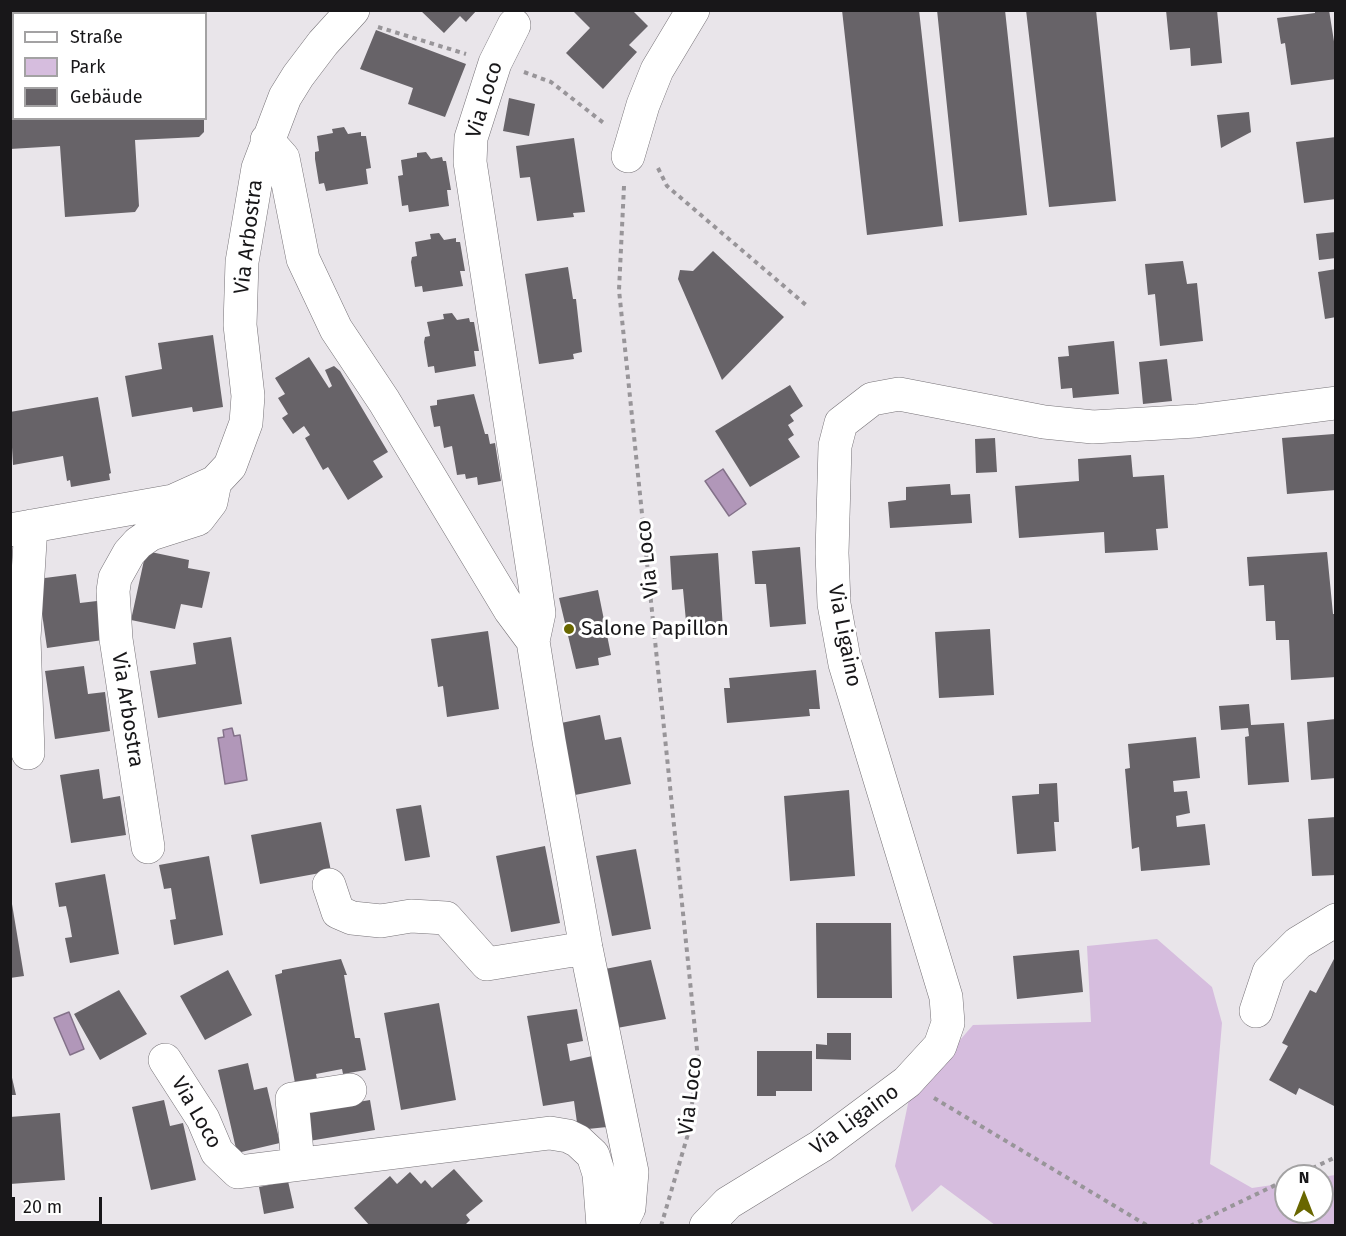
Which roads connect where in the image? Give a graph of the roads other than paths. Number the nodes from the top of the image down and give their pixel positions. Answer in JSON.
{"nodes":[{"id":1,"x":693,"y":10,"type":"edge"},
{"id":2,"x":349,"y":14,"type":"edge"},
{"id":3,"x":514,"y":25,"type":"dead end"},
{"id":4,"x":267,"y":140,"type":"junction"},
{"id":5,"x":629,"y":150,"type":"road end"},
{"id":6,"x":1335,"y":403,"type":"edge"},
{"id":7,"x":215,"y":482,"type":"junction"},
{"id":8,"x":21,"y":528,"type":"edge"},
{"id":9,"x":533,"y":642,"type":"junction"},
{"id":10,"x":28,"y":753,"type":"dead end"},
{"id":11,"x":148,"y":847,"type":"dead end"},
{"id":12,"x":329,"y":885,"type":"dead end"},
{"id":13,"x":1335,"y":920,"type":"edge"},
{"id":14,"x":586,"y":948,"type":"junction"},
{"id":15,"x":1256,"y":1011,"type":"dead end"},
{"id":16,"x":165,"y":1060,"type":"dead end"},
{"id":17,"x":350,"y":1089,"type":"dead end"},
{"id":18,"x":298,"y":1164,"type":"junction"},
{"id":19,"x":603,"y":1226,"type":"edge"},
{"id":20,"x":620,"y":1226,"type":"edge"},
{"id":21,"x":706,"y":1226,"type":"edge"}],
"edges":[{"from":1,"to":5,"type":"street"},
{"from":2,"to":4,"type":"street","name":"Via Arbostra"},
{"from":3,"to":9,"type":"street","name":"Via Loco"},
{"from":4,"to":7,"type":"street","name":"Via Arbostra"},
{"from":4,"to":9,"type":"street","name":"Via Loco"},
{"from":6,"to":21,"type":"street","name":"Via Ligaino"},
{"from":7,"to":8,"type":"street","name":"Via Arbostra"},
{"from":7,"to":11,"type":"street","name":"Via Arbostra"},
{"from":8,"to":10,"type":"street","name":"Via Arbostra"},
{"from":9,"to":14,"type":"street","name":"Via Loco"},
{"from":12,"to":14,"type":"street"},
{"from":13,"to":15,"type":"street"},
{"from":14,"to":20,"type":"street","name":"Via Loco"},
{"from":16,"to":18,"type":"street","name":"Via Loco"},
{"from":17,"to":18,"type":"street"},
{"from":18,"to":19,"type":"street","name":"Via Loco"}]}
